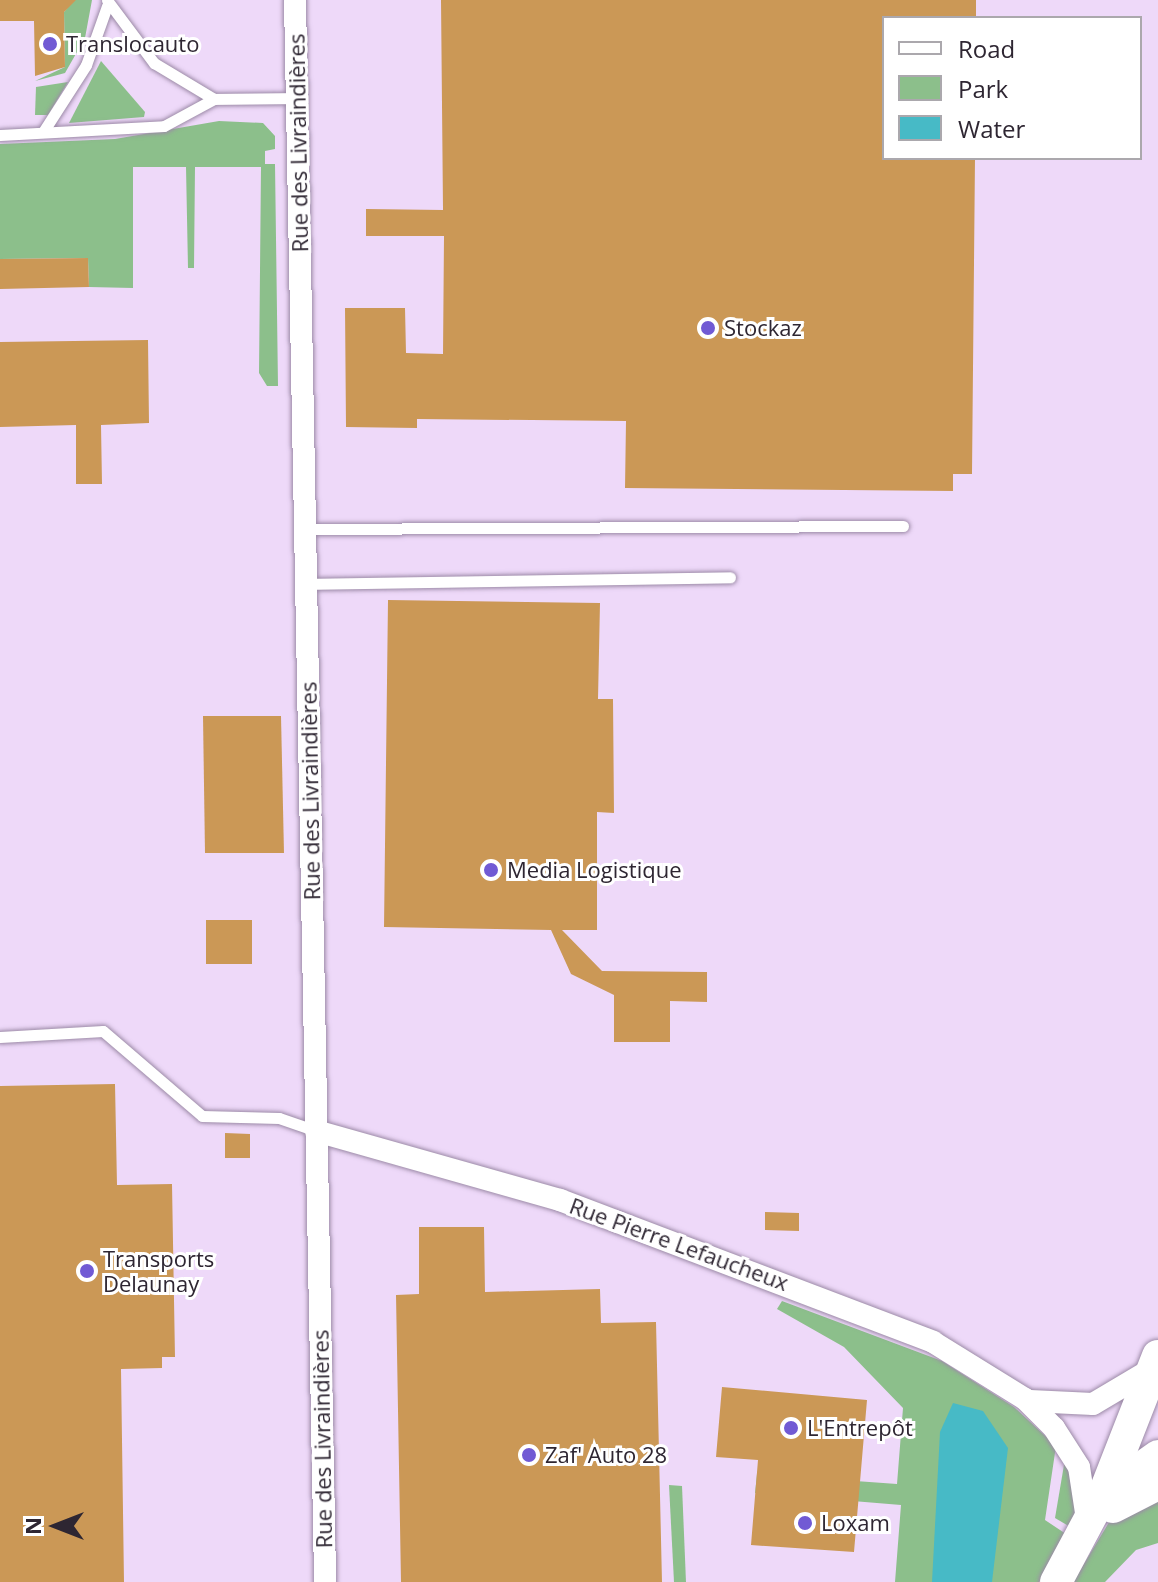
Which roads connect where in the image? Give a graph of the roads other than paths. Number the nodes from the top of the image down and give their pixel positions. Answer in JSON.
{"nodes":[{"id":1,"x":295,"y":0,"type":"edge"},
{"id":2,"x":107,"y":3,"type":"edge"},
{"id":3,"x":297,"y":98,"type":"junction"},
{"id":4,"x":214,"y":99,"type":"junction"},
{"id":5,"x":43,"y":132,"type":"junction"},
{"id":6,"x":2,"y":135,"type":"edge"},
{"id":7,"x":903,"y":526,"type":"dead end"},
{"id":8,"x":305,"y":529,"type":"junction"},
{"id":9,"x":730,"y":577,"type":"dead end"},
{"id":10,"x":306,"y":584,"type":"junction"},
{"id":11,"x":0,"y":1037,"type":"edge"},
{"id":12,"x":316,"y":1131,"type":"junction"},
{"id":13,"x":1156,"y":1361,"type":"edge"},
{"id":14,"x":1025,"y":1399,"type":"junction"},
{"id":15,"x":1158,"y":1456,"type":"edge"},
{"id":16,"x":1158,"y":1484,"type":"edge"},
{"id":17,"x":1094,"y":1508,"type":"junction"},
{"id":18,"x":325,"y":1582,"type":"edge"},
{"id":19,"x":1056,"y":1582,"type":"edge"}],
"edges":[{"from":1,"to":3,"type":"street","name":"Rue des Livraindières"},
{"from":2,"to":4,"type":"lane"},
{"from":2,"to":5,"type":"lane"},
{"from":3,"to":4,"type":"lane"},
{"from":3,"to":8,"type":"street","name":"Rue des Livraindières"},
{"from":4,"to":5,"type":"lane"},
{"from":5,"to":6,"type":"lane"},
{"from":7,"to":8,"type":"lane"},
{"from":8,"to":10,"type":"street","name":"Rue des Livraindières"},
{"from":9,"to":10,"type":"lane"},
{"from":10,"to":12,"type":"street","name":"Rue des Livraindières"},
{"from":11,"to":12,"type":"lane"},
{"from":12,"to":14,"type":"street","name":"Rue Pierre Lefaucheux"},
{"from":12,"to":18,"type":"street","name":"Rue des Livraindières"},
{"from":13,"to":14,"type":"street"},
{"from":13,"to":17,"type":"main road"},
{"from":14,"to":17,"type":"street"},
{"from":15,"to":17,"type":"main road"},
{"from":16,"to":19,"type":"main road"},
{"from":17,"to":19,"type":"main road"}]}
